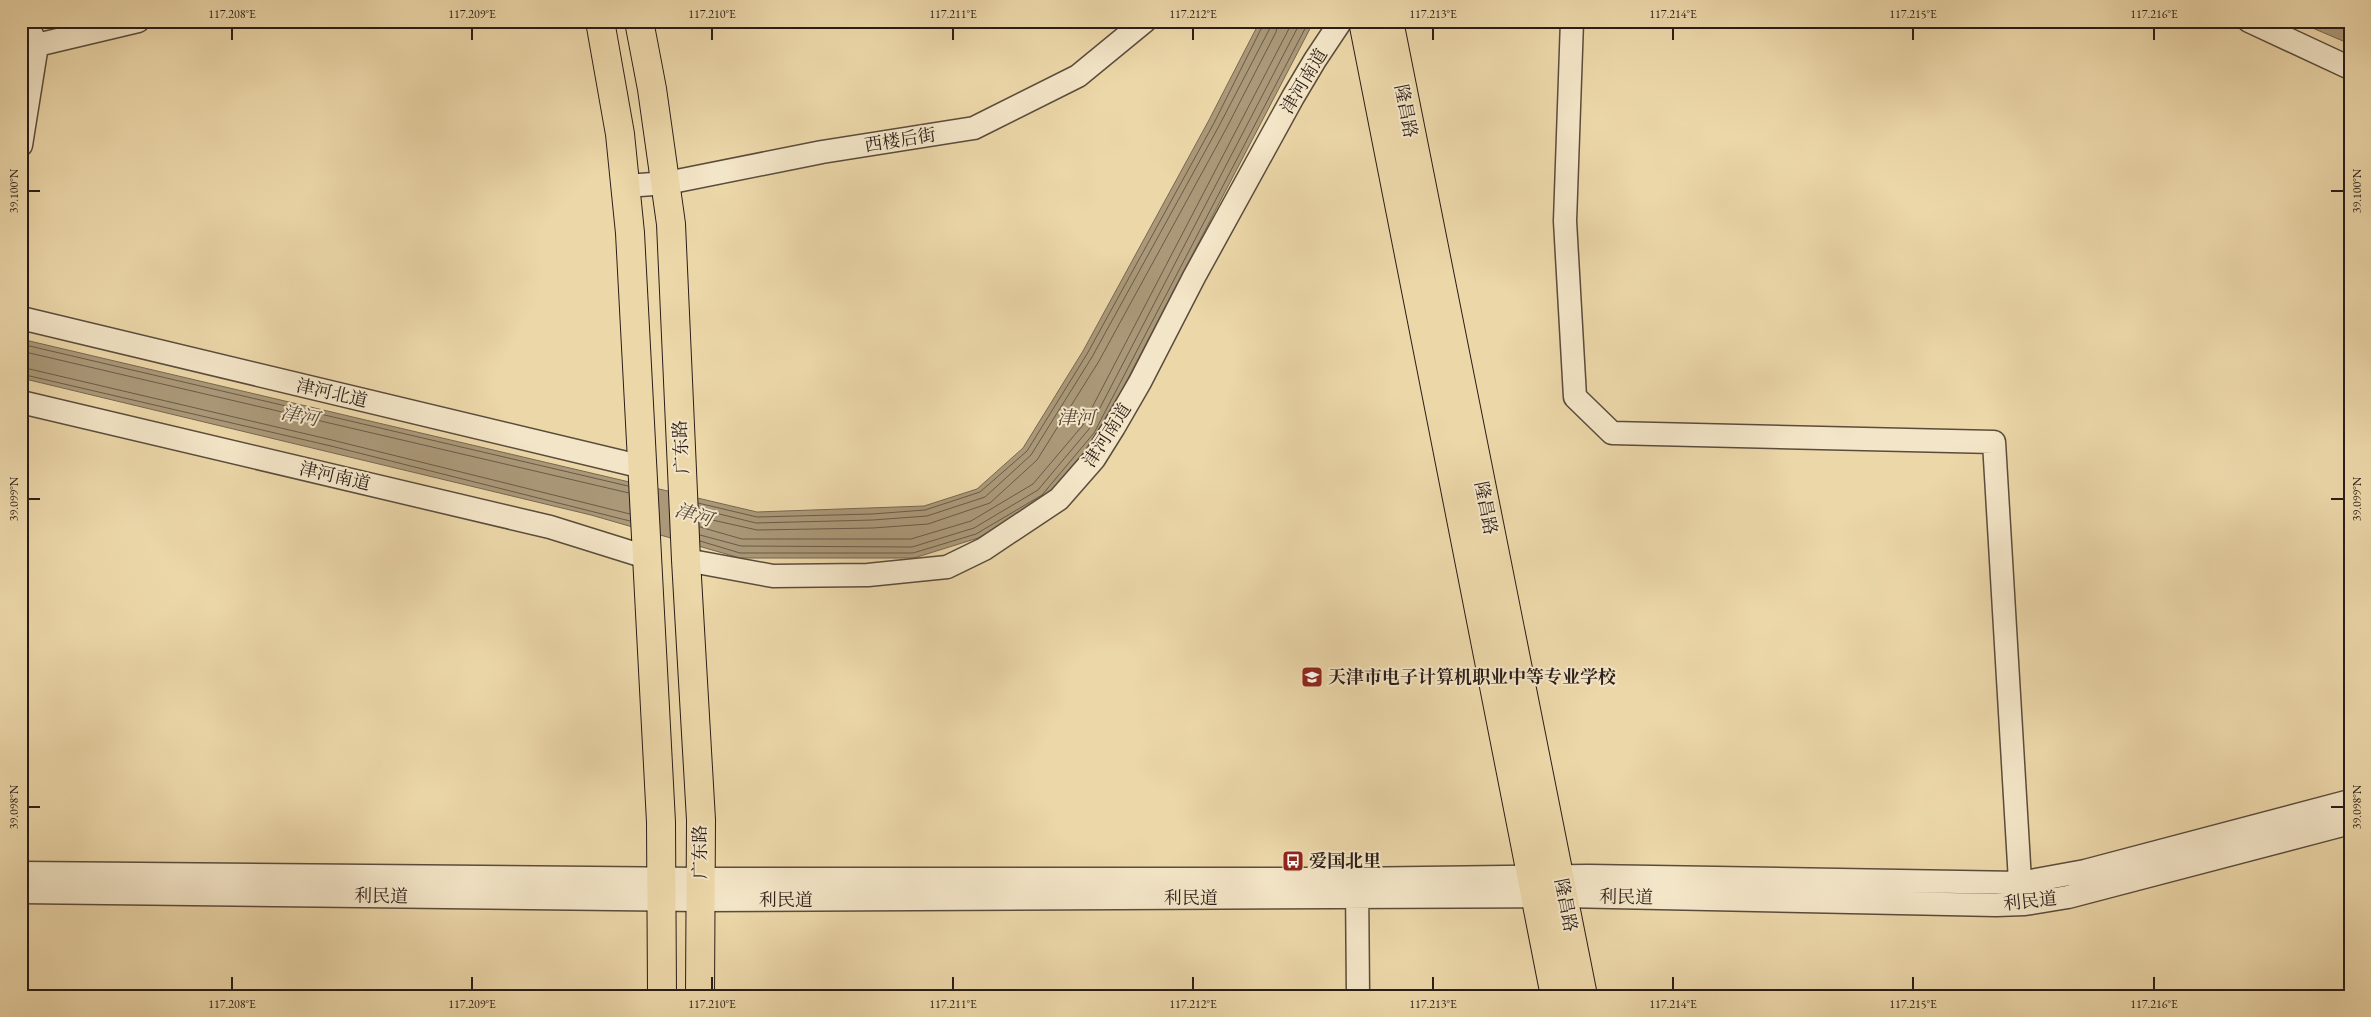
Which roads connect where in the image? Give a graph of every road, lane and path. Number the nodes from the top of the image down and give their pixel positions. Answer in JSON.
{"nodes":[{"id":1,"x":25,"y":21,"type":"edge"},
{"id":2,"x":138,"y":21,"type":"edge"},
{"id":3,"x":600,"y":21,"type":"edge"},
{"id":4,"x":639,"y":21,"type":"edge"},
{"id":5,"x":1145,"y":21,"type":"edge"},
{"id":6,"x":1341,"y":21,"type":"edge"},
{"id":7,"x":1363,"y":21,"type":"edge"},
{"id":8,"x":1389,"y":21,"type":"edge"},
{"id":9,"x":1572,"y":21,"type":"edge"},
{"id":10,"x":2249,"y":21,"type":"edge"},
{"id":11,"x":36,"y":45,"type":"junction"},
{"id":12,"x":2350,"y":68,"type":"edge"},
{"id":13,"x":21,"y":145,"type":"edge"},
{"id":14,"x":667,"y":184,"type":"junction"},
{"id":15,"x":626,"y":186,"type":"junction"},
{"id":16,"x":21,"y":318,"type":"edge"},
{"id":17,"x":21,"y":402,"type":"edge"},
{"id":18,"x":642,"y":467,"type":"junction"},
{"id":19,"x":646,"y":557,"type":"junction"},
{"id":20,"x":686,"y":560,"type":"junction"},
{"id":21,"x":2350,"y":801,"type":"edge"},
{"id":22,"x":2350,"y":823,"type":"edge"},
{"id":23,"x":21,"y":873,"type":"edge"},
{"id":24,"x":1562,"y":886,"type":"junction"},
{"id":25,"x":1532,"y":887,"type":"junction"},
{"id":26,"x":1357,"y":888,"type":"junction"},
{"id":27,"x":662,"y":889,"type":"junction"},
{"id":28,"x":700,"y":890,"type":"junction"},
{"id":29,"x":21,"y":892,"type":"edge"},
{"id":30,"x":2021,"y":894,"type":"junction"},
{"id":31,"x":662,"y":996,"type":"edge"},
{"id":32,"x":700,"y":996,"type":"edge"},
{"id":33,"x":1358,"y":996,"type":"edge"},
{"id":34,"x":1555,"y":996,"type":"edge"},
{"id":35,"x":1583,"y":996,"type":"edge"}],
"edges":[{"from":1,"to":11,"type":"street"},
{"from":2,"to":11,"type":"street"},
{"from":3,"to":15,"type":"main road"},
{"from":4,"to":14,"type":"main road","name":"广东路"},
{"from":5,"to":14,"type":"street","name":"西楼后街"},
{"from":6,"to":20,"type":"street","name":"津河南道"},
{"from":7,"to":25,"type":"main road","name":"隆昌路"},
{"from":8,"to":24,"type":"main road","name":"隆昌路"},
{"from":9,"to":30,"type":"street"},
{"from":10,"to":12,"type":"street"},
{"from":11,"to":13,"type":"street"},
{"from":14,"to":15,"type":"street","name":"西楼后街"},
{"from":14,"to":20,"type":"main road","name":"广东路"},
{"from":15,"to":18,"type":"main road"},
{"from":16,"to":18,"type":"street","name":"津河北道"},
{"from":17,"to":19,"type":"street","name":"津河南道"},
{"from":18,"to":19,"type":"main road"},
{"from":19,"to":27,"type":"main road"},
{"from":20,"to":28,"type":"main road","name":"广东路"},
{"from":21,"to":30,"type":"street","name":"利民道"},
{"from":22,"to":30,"type":"street","name":"利民道"},
{"from":23,"to":27,"type":"street","name":"利民道"},
{"from":24,"to":25,"type":"street","name":"利民道"},
{"from":24,"to":30,"type":"street","name":"利民道"},
{"from":24,"to":35,"type":"main road","name":"隆昌路"},
{"from":25,"to":26,"type":"street","name":"利民道"},
{"from":25,"to":34,"type":"main road","name":"隆昌路"},
{"from":26,"to":28,"type":"street","name":"利民道"},
{"from":26,"to":33,"type":"street"},
{"from":27,"to":28,"type":"street","name":"利民道"},
{"from":27,"to":29,"type":"street","name":"利民道"},
{"from":27,"to":31,"type":"main road"},
{"from":28,"to":32,"type":"main road","name":"广东路"}]}
